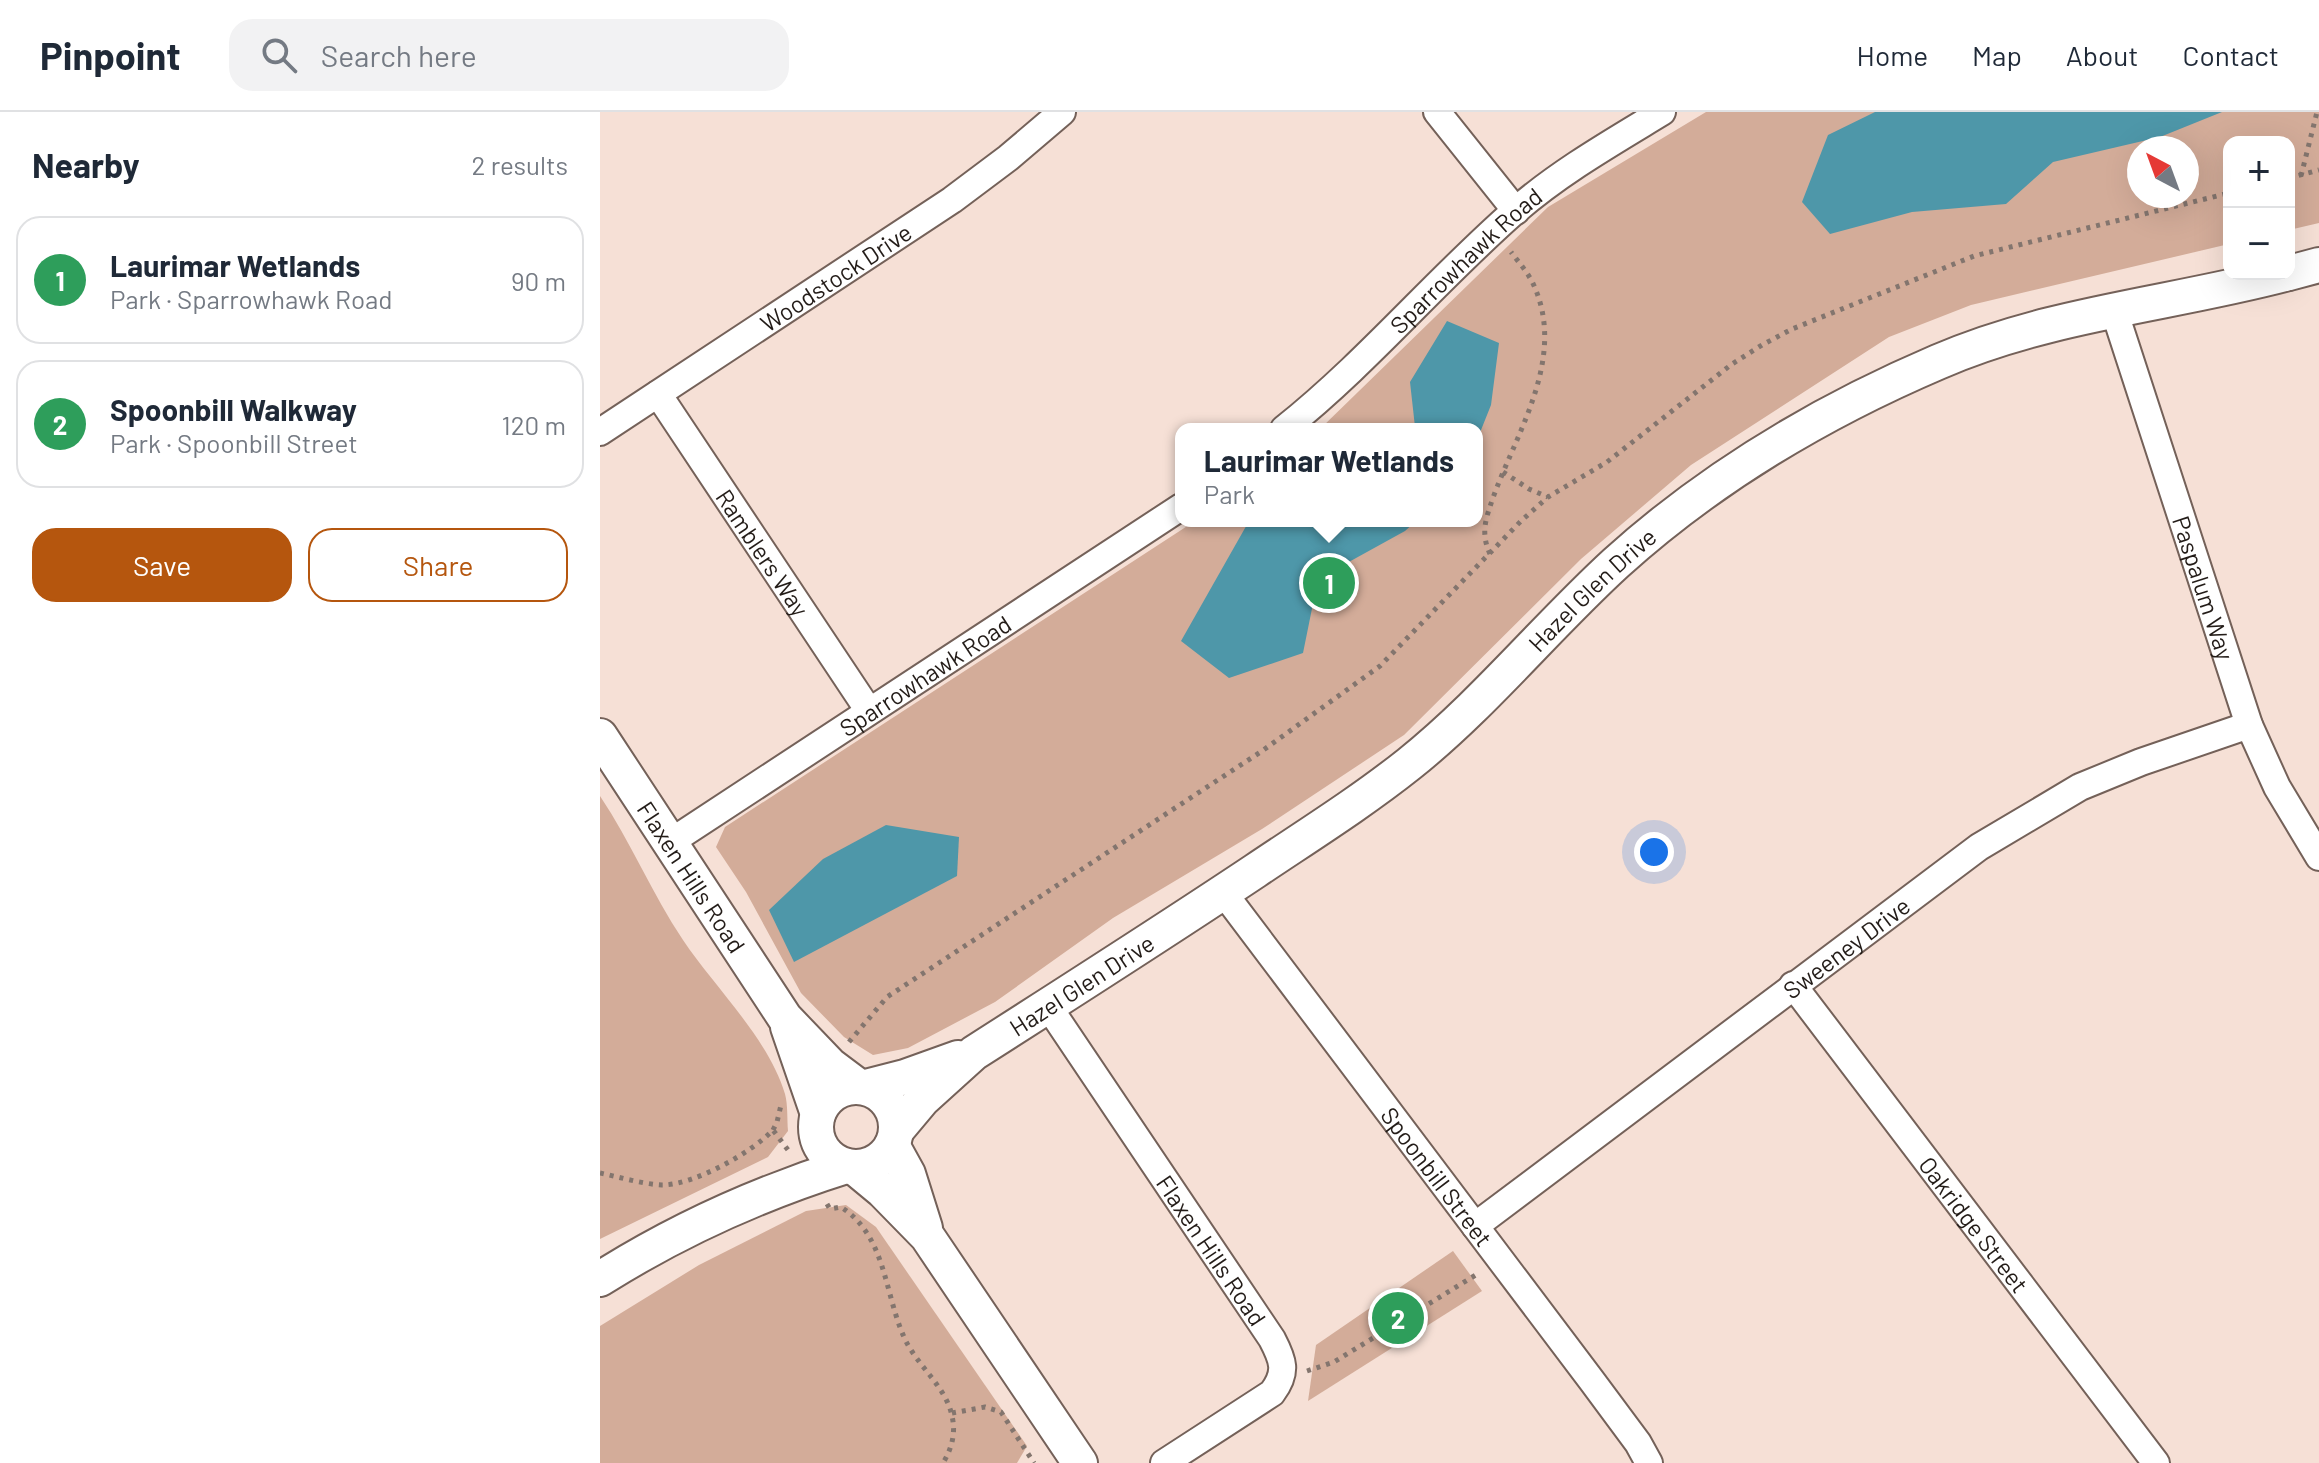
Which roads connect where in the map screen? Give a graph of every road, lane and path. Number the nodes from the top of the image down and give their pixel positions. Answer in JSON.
{"nodes":[{"id":1,"x":1062,"y":112,"type":"edge"},
{"id":2,"x":1437,"y":112,"type":"edge"},
{"id":3,"x":1662,"y":112,"type":"edge"},
{"id":4,"x":2317,"y":112,"type":"edge"},
{"id":5,"x":2319,"y":170,"type":"edge"},
{"id":6,"x":2301,"y":176,"type":"junction"},
{"id":7,"x":2295,"y":177,"type":"edge"},
{"id":8,"x":2223,"y":194,"type":"edge"},
{"id":9,"x":1516,"y":211,"type":"junction"},
{"id":10,"x":1495,"y":230,"type":"junction"},
{"id":11,"x":2319,"y":265,"type":"edge"},
{"id":12,"x":2295,"y":272,"type":"edge"},
{"id":13,"x":2263,"y":280,"type":"edge"},
{"id":14,"x":2114,"y":310,"type":"junction"},
{"id":15,"x":658,"y":394,"type":"junction"},
{"id":16,"x":1291,"y":423,"type":"edge"},
{"id":17,"x":600,"y":432,"type":"edge"},
{"id":18,"x":1503,"y":472,"type":"junction"},
{"id":19,"x":1548,"y":497,"type":"junction"},
{"id":20,"x":1175,"y":511,"type":"edge"},
{"id":21,"x":1490,"y":554,"type":"junction"},
{"id":22,"x":869,"y":711,"type":"junction"},
{"id":23,"x":2249,"y":725,"type":"junction"},
{"id":24,"x":600,"y":736,"type":"edge"},
{"id":25,"x":669,"y":843,"type":"junction"},
{"id":26,"x":2319,"y":857,"type":"edge"},
{"id":27,"x":1223,"y":892,"type":"junction"},
{"id":28,"x":1793,"y":985,"type":"junction"},
{"id":29,"x":1048,"y":1006,"type":"junction"},
{"id":30,"x":974,"y":1053,"type":"junction"},
{"id":31,"x":862,"y":1087,"type":"junction"},
{"id":32,"x":817,"y":1095,"type":"junction"},
{"id":33,"x":773,"y":1130,"type":"junction"},
{"id":34,"x":894,"y":1138,"type":"junction"},
{"id":35,"x":850,"y":1167,"type":"junction"},
{"id":36,"x":802,"y":1168,"type":"junction"},
{"id":37,"x":600,"y":1173,"type":"edge"},
{"id":38,"x":1475,"y":1226,"type":"junction"},
{"id":39,"x":927,"y":1236,"type":"junction"},
{"id":40,"x":1498,"y":1257,"type":"junction"},
{"id":41,"x":600,"y":1279,"type":"edge"},
{"id":42,"x":1282,"y":1378,"type":"junction"},
{"id":43,"x":952,"y":1413,"type":"junction"},
{"id":44,"x":1067,"y":1459,"type":"edge"},
{"id":45,"x":943,"y":1463,"type":"edge"},
{"id":46,"x":1034,"y":1463,"type":"edge"},
{"id":47,"x":1164,"y":1463,"type":"edge"},
{"id":48,"x":1649,"y":1463,"type":"edge"},
{"id":49,"x":2156,"y":1463,"type":"edge"}],
"edges":[{"from":1,"to":15,"type":"street","name":"Woodstock Drive"},
{"from":2,"to":9,"type":"street"},
{"from":3,"to":9,"type":"street","name":"Sparrowhawk Road"},
{"from":4,"to":6,"type":"path"},
{"from":5,"to":6,"type":"path"},
{"from":6,"to":7,"type":"path"},
{"from":8,"to":19,"type":"path"},
{"from":9,"to":10,"type":"street","name":"Sparrowhawk Road"},
{"from":10,"to":16,"type":"street","name":"Sparrowhawk Road"},
{"from":10,"to":18,"type":"path"},
{"from":11,"to":12,"type":"street","name":"Hazel Glen Drive"},
{"from":13,"to":14,"type":"street","name":"Hazel Glen Drive"},
{"from":14,"to":23,"type":"street","name":"Paspalum Way"},
{"from":14,"to":27,"type":"street","name":"Hazel Glen Drive"},
{"from":15,"to":17,"type":"street","name":"Woodstock Drive"},
{"from":15,"to":22,"type":"street","name":"Ramblers Way"},
{"from":18,"to":19,"type":"path"},
{"from":18,"to":21,"type":"path"},
{"from":19,"to":21,"type":"path"},
{"from":20,"to":22,"type":"street","name":"Sparrowhawk Road"},
{"from":21,"to":32,"type":"path"},
{"from":22,"to":25,"type":"street","name":"Sparrowhawk Road"},
{"from":23,"to":26,"type":"street","name":"Paspalum Way"},
{"from":23,"to":28,"type":"street","name":"Sweeney Drive"},
{"from":24,"to":25,"type":"street","name":"Flaxen Hills Road"},
{"from":25,"to":32,"type":"street","name":"Flaxen Hills Road"},
{"from":27,"to":29,"type":"street","name":"Hazel Glen Drive"},
{"from":27,"to":38,"type":"street","name":"Spoonbill Street"},
{"from":28,"to":38,"type":"street","name":"Sweeney Drive"},
{"from":28,"to":49,"type":"street","name":"Oakridge Street"},
{"from":29,"to":30,"type":"street","name":"Hazel Glen Drive"},
{"from":29,"to":42,"type":"street","name":"Flaxen Hills Road"},
{"from":30,"to":31,"type":"street","name":"Hazel Glen Drive"},
{"from":30,"to":34,"type":"street","name":"Hazel Glen Drive"},
{"from":31,"to":32,"type":"street"},
{"from":31,"to":32,"type":"street","name":"Hazel Glen Drive"},
{"from":31,"to":34,"type":"street"},
{"from":32,"to":33,"type":"path"},
{"from":32,"to":35,"type":"street","name":"Flaxen Hills Road"},
{"from":32,"to":36,"type":"street"},
{"from":33,"to":36,"type":"path"},
{"from":33,"to":37,"type":"path"},
{"from":34,"to":35,"type":"street","name":"Hazel Glen Drive"},
{"from":34,"to":39,"type":"street"},
{"from":35,"to":36,"type":"street"},
{"from":35,"to":39,"type":"street"},
{"from":36,"to":41,"type":"street"},
{"from":36,"to":43,"type":"path"},
{"from":38,"to":40,"type":"street","name":"Spoonbill Street"},
{"from":39,"to":44,"type":"street"},
{"from":40,"to":42,"type":"path"},
{"from":40,"to":48,"type":"street","name":"Spoonbill Street"},
{"from":42,"to":47,"type":"street"},
{"from":43,"to":45,"type":"path"},
{"from":43,"to":46,"type":"path"}]}
